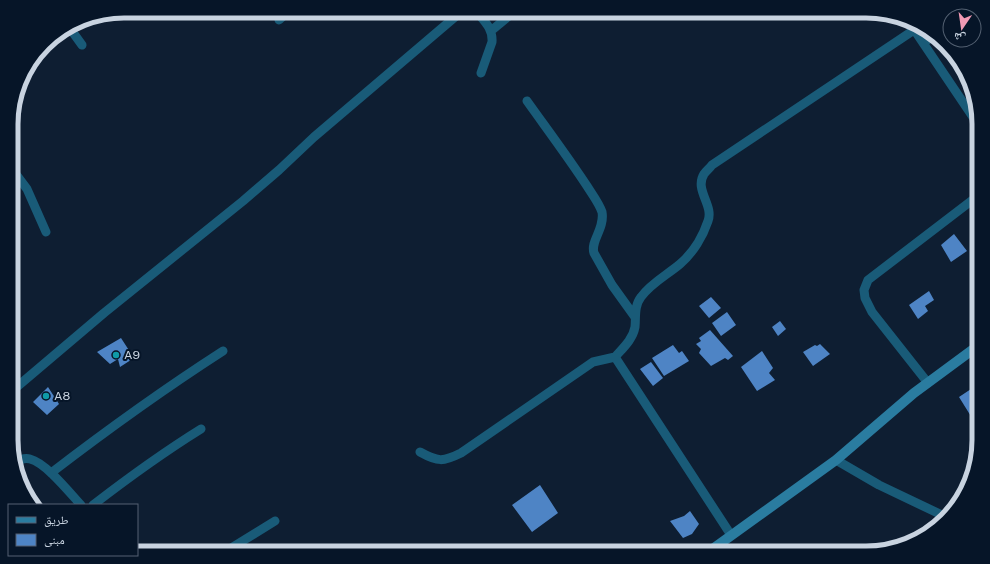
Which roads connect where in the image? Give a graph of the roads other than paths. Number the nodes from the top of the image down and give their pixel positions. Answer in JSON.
{"nodes":[{"id":1,"x":454,"y":18,"type":"edge"},
{"id":2,"x":482,"y":18,"type":"edge"},
{"id":3,"x":507,"y":18,"type":"edge"},
{"id":4,"x":910,"y":27,"type":"edge"},
{"id":5,"x":492,"y":30,"type":"junction"},
{"id":6,"x":914,"y":30,"type":"edge"},
{"id":7,"x":72,"y":31,"type":"edge"},
{"id":8,"x":929,"y":39,"type":"edge"},
{"id":9,"x":923,"y":43,"type":"junction"},
{"id":10,"x":82,"y":45,"type":"dead end"},
{"id":11,"x":481,"y":74,"type":"dead end"},
{"id":12,"x":527,"y":101,"type":"dead end"},
{"id":13,"x":972,"y":115,"type":"edge"},
{"id":14,"x":18,"y":176,"type":"edge"},
{"id":15,"x":20,"y":179,"type":"joint"},
{"id":16,"x":972,"y":199,"type":"edge"},
{"id":17,"x":46,"y":232,"type":"dead end"},
{"id":18,"x":635,"y":317,"type":"junction"},
{"id":19,"x":972,"y":350,"type":"edge"},
{"id":20,"x":223,"y":351,"type":"dead end"},
{"id":21,"x":615,"y":357,"type":"junction"},
{"id":22,"x":928,"y":383,"type":"junction"},
{"id":23,"x":18,"y":387,"type":"edge"},
{"id":24,"x":201,"y":429,"type":"dead end"},
{"id":25,"x":420,"y":452,"type":"dead end"},
{"id":26,"x":20,"y":460,"type":"edge"},
{"id":27,"x":836,"y":460,"type":"junction"},
{"id":28,"x":51,"y":473,"type":"junction"},
{"id":29,"x":80,"y":504,"type":"edge"},
{"id":30,"x":94,"y":504,"type":"edge"},
{"id":31,"x":941,"y":515,"type":"edge"},
{"id":32,"x":275,"y":522,"type":"dead end"},
{"id":33,"x":731,"y":535,"type":"junction"},
{"id":34,"x":235,"y":546,"type":"edge"},
{"id":35,"x":721,"y":546,"type":"edge"}],
"edges":[{"from":1,"to":23,"type":"street"},
{"from":2,"to":5,"type":"street"},
{"from":3,"to":5,"type":"street"},
{"from":4,"to":18,"type":"street"},
{"from":5,"to":11,"type":"street"},
{"from":6,"to":9,"type":"street"},
{"from":7,"to":10,"type":"street"},
{"from":8,"to":9,"type":"street"},
{"from":9,"to":13,"type":"street"},
{"from":12,"to":18,"type":"street"},
{"from":14,"to":15,"type":"street"},
{"from":15,"to":17,"type":"street"},
{"from":16,"to":22,"type":"street"},
{"from":18,"to":21,"type":"street"},
{"from":19,"to":22,"type":"street"},
{"from":20,"to":28,"type":"street"},
{"from":21,"to":25,"type":"street"},
{"from":21,"to":33,"type":"street"},
{"from":22,"to":27,"type":"street"},
{"from":24,"to":30,"type":"street"},
{"from":26,"to":28,"type":"street"},
{"from":27,"to":31,"type":"street"},
{"from":27,"to":33,"type":"street"},
{"from":28,"to":29,"type":"street"},
{"from":32,"to":34,"type":"street"},
{"from":33,"to":35,"type":"street"}]}
